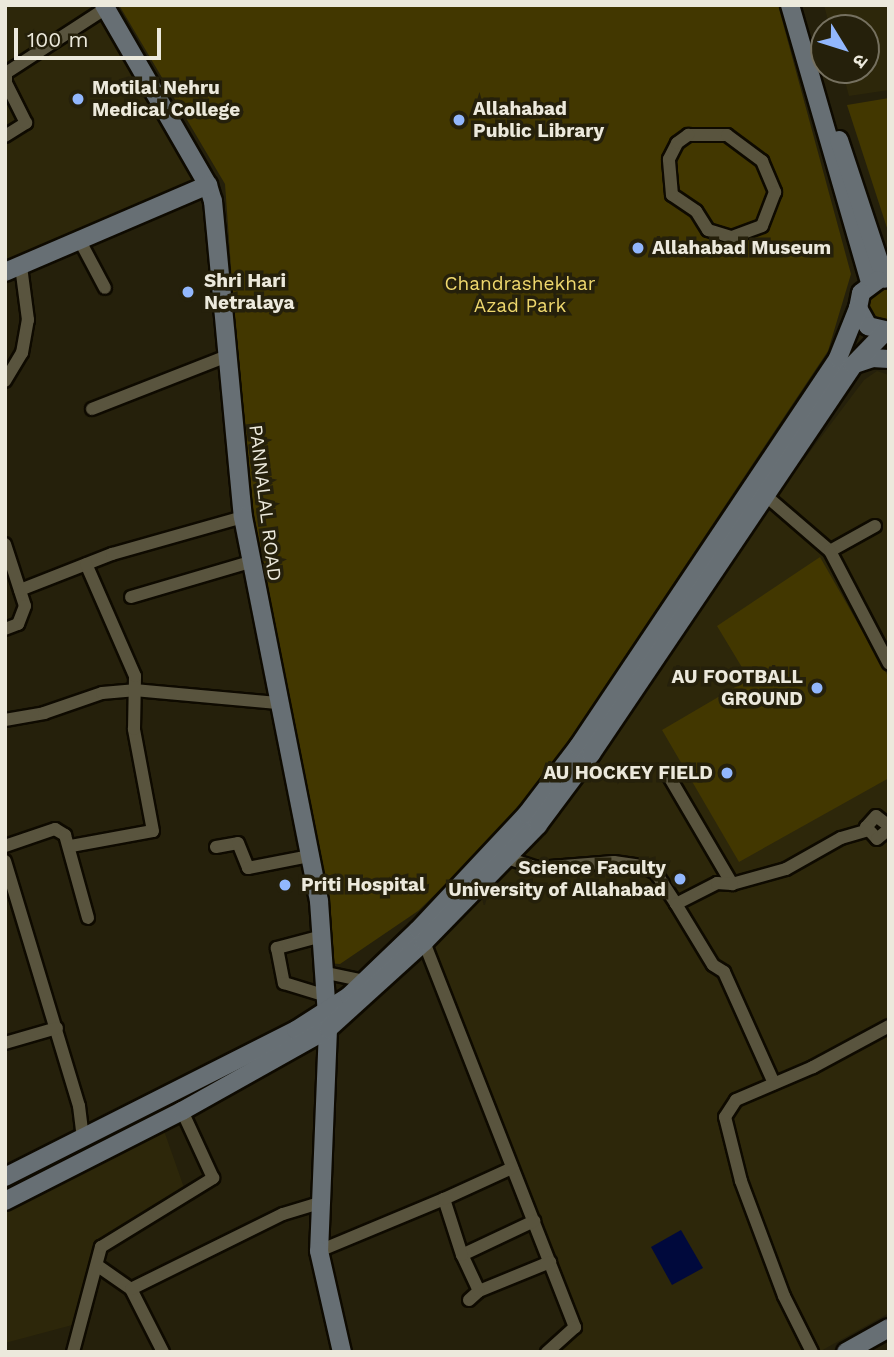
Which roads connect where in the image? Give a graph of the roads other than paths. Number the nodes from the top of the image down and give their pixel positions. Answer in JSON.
{"nodes":[{"id":1,"x":790,"y":5,"type":"edge"},
{"id":2,"x":802,"y":5,"type":"edge"},
{"id":3,"x":105,"y":7,"type":"edge"},
{"id":4,"x":5,"y":136,"type":"edge"},
{"id":5,"x":208,"y":185,"type":"junction"},
{"id":6,"x":748,"y":233,"type":"joint"},
{"id":7,"x":870,"y":237,"type":"junction"},
{"id":8,"x":80,"y":241,"type":"junction"},
{"id":9,"x":889,"y":246,"type":"edge"},
{"id":10,"x":13,"y":269,"type":"edge"},
{"id":11,"x":881,"y":280,"type":"edge"},
{"id":12,"x":104,"y":288,"type":"dead end"},
{"id":13,"x":859,"y":308,"type":"junction"},
{"id":14,"x":888,"y":332,"type":"edge"},
{"id":15,"x":227,"y":356,"type":"junction"},
{"id":16,"x":889,"y":359,"type":"edge"},
{"id":17,"x":853,"y":365,"type":"junction"},
{"id":18,"x":5,"y":381,"type":"edge"},
{"id":19,"x":92,"y":409,"type":"dead end"},
{"id":20,"x":765,"y":495,"type":"junction"},
{"id":21,"x":243,"y":517,"type":"junction"},
{"id":22,"x":875,"y":526,"type":"dead end"},
{"id":23,"x":5,"y":544,"type":"edge"},
{"id":24,"x":830,"y":551,"type":"junction"},
{"id":25,"x":250,"y":562,"type":"junction"},
{"id":26,"x":86,"y":564,"type":"junction"},
{"id":27,"x":20,"y":590,"type":"junction"},
{"id":28,"x":131,"y":597,"type":"dead end"},
{"id":29,"x":5,"y":629,"type":"edge"},
{"id":30,"x":889,"y":664,"type":"edge"},
{"id":31,"x":134,"y":690,"type":"junction"},
{"id":32,"x":277,"y":703,"type":"junction"},
{"id":33,"x":5,"y":720,"type":"edge"},
{"id":34,"x":667,"y":773,"type":"dead end"},
{"id":35,"x":889,"y":828,"type":"edge"},
{"id":36,"x":5,"y":846,"type":"edge"},
{"id":37,"x":71,"y":846,"type":"junction"},
{"id":38,"x":216,"y":847,"type":"dead end"},
{"id":39,"x":309,"y":856,"type":"junction"},
{"id":40,"x":507,"y":858,"type":"junction"},
{"id":41,"x":5,"y":861,"type":"edge"},
{"id":42,"x":732,"y":884,"type":"junction"},
{"id":43,"x":676,"y":904,"type":"junction"},
{"id":44,"x":88,"y":918,"type":"dead end"},
{"id":45,"x":322,"y":936,"type":"junction"},
{"id":46,"x":424,"y":942,"type":"junction"},
{"id":47,"x":323,"y":972,"type":"junction"},
{"id":48,"x":373,"y":983,"type":"junction"},
{"id":49,"x":325,"y":1012,"type":"junction"},
{"id":50,"x":889,"y":1026,"type":"edge"},
{"id":51,"x":57,"y":1028,"type":"junction"},
{"id":52,"x":5,"y":1043,"type":"edge"},
{"id":53,"x":774,"y":1083,"type":"junction"},
{"id":54,"x":182,"y":1111,"type":"junction"},
{"id":55,"x":83,"y":1138,"type":"junction"},
{"id":56,"x":512,"y":1168,"type":"junction"},
{"id":57,"x":5,"y":1177,"type":"edge"},
{"id":58,"x":444,"y":1199,"type":"junction"},
{"id":59,"x":5,"y":1201,"type":"edge"},
{"id":60,"x":319,"y":1203,"type":"junction"},
{"id":61,"x":534,"y":1221,"type":"junction"},
{"id":62,"x":319,"y":1251,"type":"junction"},
{"id":63,"x":461,"y":1255,"type":"junction"},
{"id":64,"x":550,"y":1262,"type":"junction"},
{"id":65,"x":98,"y":1266,"type":"junction"},
{"id":66,"x":131,"y":1289,"type":"junction"},
{"id":67,"x":889,"y":1328,"type":"edge"},
{"id":68,"x":162,"y":1351,"type":"edge"},
{"id":69,"x":73,"y":1352,"type":"edge"},
{"id":70,"x":342,"y":1352,"type":"edge"},
{"id":71,"x":547,"y":1352,"type":"edge"},
{"id":72,"x":812,"y":1352,"type":"edge"},
{"id":73,"x":846,"y":1352,"type":"edge"}],
"edges":[{"from":1,"to":11,"type":"street"},
{"from":2,"to":7,"type":"street"},
{"from":3,"to":4,"type":"street"},
{"from":3,"to":5,"type":"street","name":"PANNALAL ROAD"},
{"from":5,"to":8,"type":"street"},
{"from":5,"to":15,"type":"street","name":"PANNALAL ROAD"},
{"from":6,"to":6,"type":"street"},
{"from":7,"to":9,"type":"street"},
{"from":7,"to":11,"type":"street"},
{"from":8,"to":10,"type":"street"},
{"from":8,"to":12,"type":"street"},
{"from":10,"to":18,"type":"street"},
{"from":11,"to":13,"type":"street"},
{"from":13,"to":14,"type":"street"},
{"from":13,"to":48,"type":"street"},
{"from":14,"to":17,"type":"street"},
{"from":15,"to":19,"type":"street"},
{"from":15,"to":21,"type":"street","name":"PANNALAL ROAD"},
{"from":16,"to":17,"type":"street"},
{"from":17,"to":20,"type":"street"},
{"from":20,"to":24,"type":"street"},
{"from":20,"to":40,"type":"street"},
{"from":21,"to":25,"type":"street","name":"PANNALAL ROAD"},
{"from":21,"to":26,"type":"street"},
{"from":22,"to":24,"type":"street"},
{"from":23,"to":27,"type":"street"},
{"from":24,"to":30,"type":"street"},
{"from":25,"to":28,"type":"street"},
{"from":25,"to":32,"type":"street","name":"PANNALAL ROAD"},
{"from":26,"to":27,"type":"street"},
{"from":26,"to":31,"type":"street"},
{"from":27,"to":29,"type":"street"},
{"from":31,"to":32,"type":"street"},
{"from":31,"to":33,"type":"street"},
{"from":31,"to":37,"type":"street"},
{"from":32,"to":39,"type":"street","name":"PANNALAL ROAD"},
{"from":34,"to":42,"type":"street"},
{"from":35,"to":42,"type":"street"},
{"from":36,"to":37,"type":"street"},
{"from":37,"to":44,"type":"street"},
{"from":38,"to":39,"type":"street"},
{"from":39,"to":45,"type":"street","name":"PANNALAL ROAD"},
{"from":40,"to":43,"type":"street"},
{"from":40,"to":46,"type":"street"},
{"from":41,"to":51,"type":"street"},
{"from":42,"to":43,"type":"street"},
{"from":43,"to":53,"type":"street"},
{"from":45,"to":47,"type":"street","name":"PANNALAL ROAD"},
{"from":45,"to":49,"type":"street"},
{"from":46,"to":48,"type":"street"},
{"from":46,"to":56,"type":"street"},
{"from":47,"to":48,"type":"street"},
{"from":47,"to":49,"type":"street","name":"PANNALAL ROAD"},
{"from":48,"to":49,"type":"street"},
{"from":49,"to":54,"type":"street"},
{"from":49,"to":55,"type":"street"},
{"from":49,"to":60,"type":"street","name":"PANNALAL ROAD"},
{"from":50,"to":53,"type":"street"},
{"from":51,"to":52,"type":"street"},
{"from":51,"to":55,"type":"street"},
{"from":53,"to":72,"type":"street"},
{"from":54,"to":59,"type":"street"},
{"from":54,"to":65,"type":"street"},
{"from":55,"to":57,"type":"street"},
{"from":56,"to":58,"type":"street"},
{"from":56,"to":61,"type":"street"},
{"from":58,"to":62,"type":"street"},
{"from":58,"to":63,"type":"street"},
{"from":60,"to":62,"type":"street","name":"PANNALAL ROAD"},
{"from":60,"to":66,"type":"street"},
{"from":61,"to":63,"type":"street"},
{"from":61,"to":64,"type":"street"},
{"from":62,"to":70,"type":"street","name":"PANNALAL ROAD"},
{"from":63,"to":64,"type":"street"},
{"from":64,"to":71,"type":"street"},
{"from":65,"to":66,"type":"street"},
{"from":65,"to":69,"type":"street"},
{"from":66,"to":68,"type":"street"},
{"from":67,"to":73,"type":"street"}]}
